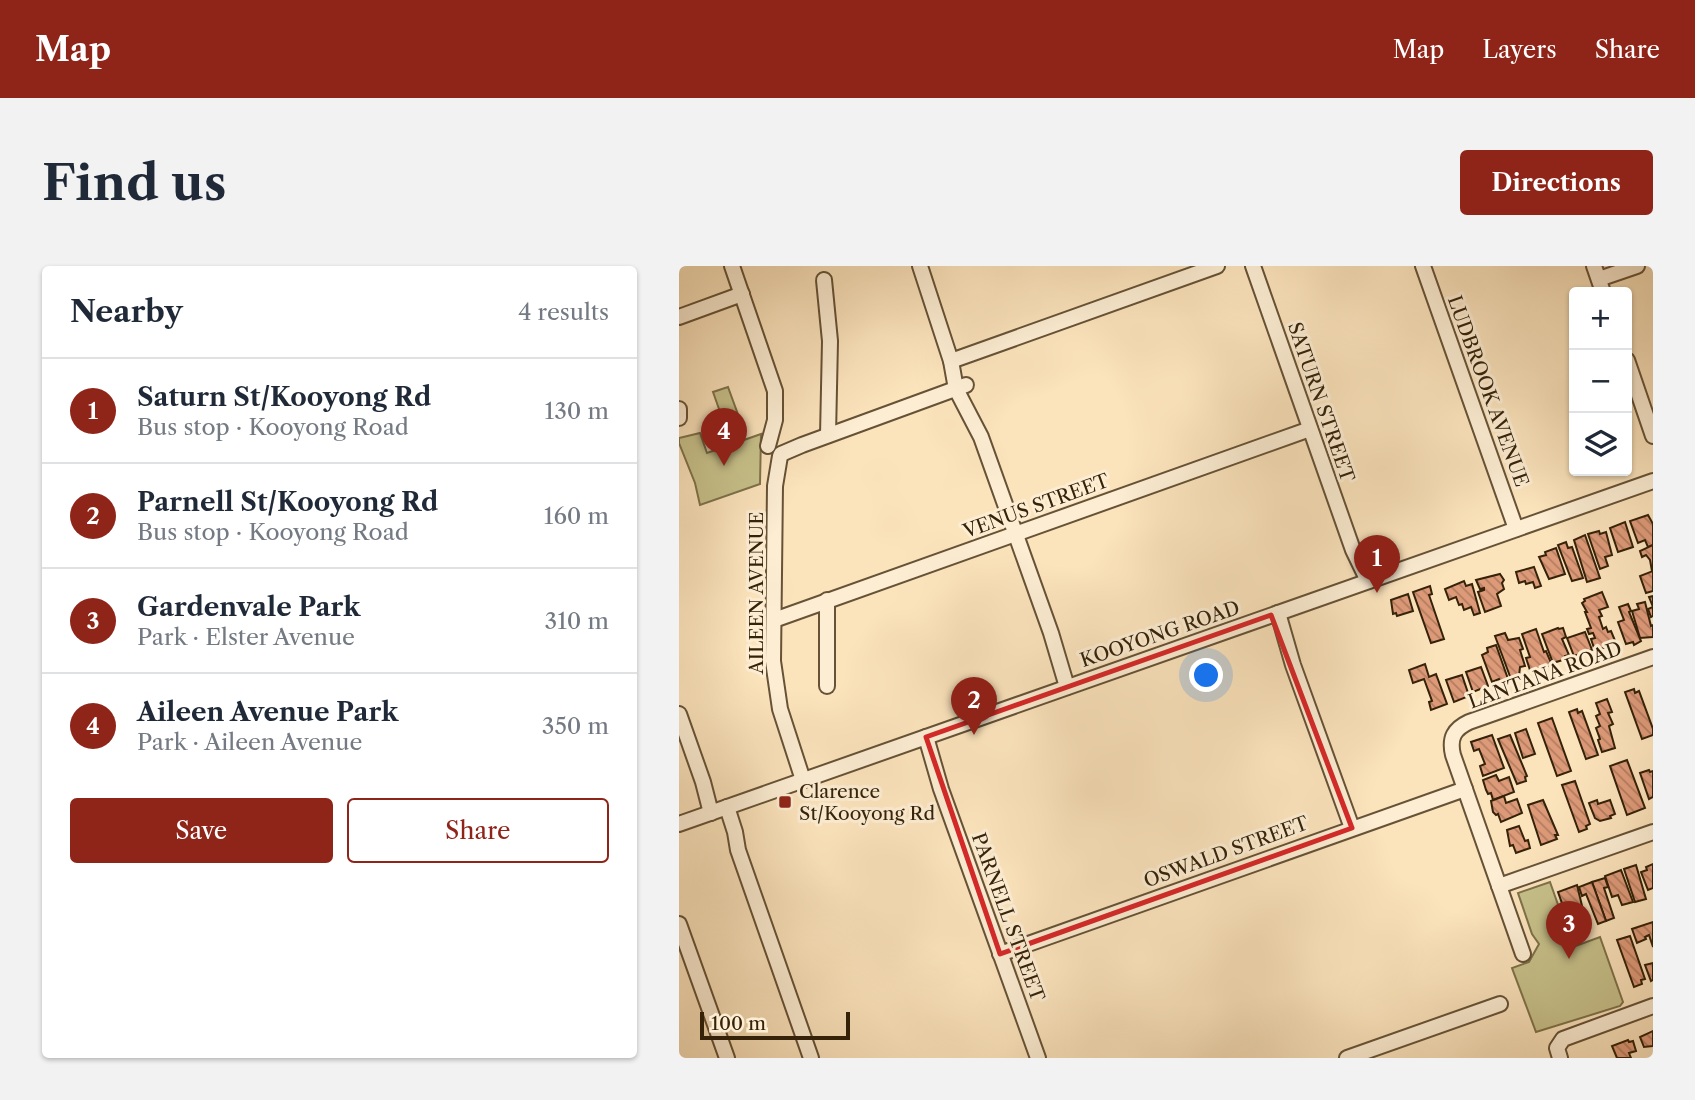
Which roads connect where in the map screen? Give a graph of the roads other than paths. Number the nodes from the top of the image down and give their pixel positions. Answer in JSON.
{"nodes":[{"id":1,"x":732,"y":266,"type":"edge"},
{"id":2,"x":921,"y":266,"type":"edge"},
{"id":3,"x":1217,"y":266,"type":"edge"},
{"id":4,"x":1254,"y":266,"type":"edge"},
{"id":5,"x":1423,"y":266,"type":"edge"},
{"id":6,"x":1637,"y":266,"type":"edge"},
{"id":7,"x":1599,"y":279,"type":"edge"},
{"id":8,"x":824,"y":280,"type":"dead end"},
{"id":9,"x":742,"y":294,"type":"junction"},
{"id":10,"x":679,"y":317,"type":"edge"},
{"id":11,"x":956,"y":359,"type":"junction"},
{"id":12,"x":1632,"y":375,"type":"edge"},
{"id":13,"x":961,"y":387,"type":"junction"},
{"id":14,"x":679,"y":409,"type":"edge"},
{"id":15,"x":679,"y":418,"type":"edge"},
{"id":16,"x":1310,"y":429,"type":"junction"},
{"id":17,"x":828,"y":435,"type":"junction"},
{"id":18,"x":1653,"y":436,"type":"edge"},
{"id":19,"x":776,"y":449,"type":"junction"},
{"id":20,"x":1652,"y":484,"type":"edge"},
{"id":21,"x":1517,"y":529,"type":"junction"},
{"id":22,"x":1015,"y":534,"type":"junction"},
{"id":23,"x":1364,"y":582,"type":"junction"},
{"id":24,"x":827,"y":600,"type":"junction"},
{"id":25,"x":1275,"y":614,"type":"junction"},
{"id":26,"x":774,"y":620,"type":"junction"},
{"id":27,"x":1653,"y":657,"type":"edge"},
{"id":28,"x":827,"y":686,"type":"dead end"},
{"id":29,"x":1071,"y":686,"type":"junction"},
{"id":30,"x":679,"y":714,"type":"edge"},
{"id":31,"x":923,"y":738,"type":"junction"},
{"id":32,"x":803,"y":780,"type":"junction"},
{"id":33,"x":1465,"y":789,"type":"junction"},
{"id":34,"x":718,"y":810,"type":"junction"},
{"id":35,"x":679,"y":824,"type":"edge"},
{"id":36,"x":1352,"y":828,"type":"junction"},
{"id":37,"x":1653,"y":832,"type":"edge"},
{"id":38,"x":1499,"y":886,"type":"junction"},
{"id":39,"x":679,"y":924,"type":"edge"},
{"id":40,"x":1000,"y":954,"type":"junction"},
{"id":41,"x":1523,"y":954,"type":"dead end"},
{"id":42,"x":1500,"y":1004,"type":"dead end"},
{"id":43,"x":1653,"y":1006,"type":"edge"},
{"id":44,"x":1559,"y":1051,"type":"edge"},
{"id":45,"x":727,"y":1058,"type":"edge"},
{"id":46,"x":811,"y":1058,"type":"edge"},
{"id":47,"x":1038,"y":1058,"type":"edge"},
{"id":48,"x":1347,"y":1058,"type":"edge"}],
"edges":[{"from":1,"to":9,"type":"street","name":"AILEEN AVENUE"},
{"from":2,"to":11,"type":"street"},
{"from":3,"to":11,"type":"street"},
{"from":4,"to":16,"type":"street","name":"SATURN STREET"},
{"from":5,"to":21,"type":"street","name":"LUDBROOK AVENUE"},
{"from":6,"to":7,"type":"street"},
{"from":8,"to":17,"type":"street"},
{"from":9,"to":10,"type":"street"},
{"from":9,"to":19,"type":"street","name":"AILEEN AVENUE"},
{"from":11,"to":13,"type":"street"},
{"from":12,"to":18,"type":"street"},
{"from":13,"to":17,"type":"street"},
{"from":13,"to":22,"type":"street"},
{"from":14,"to":15,"type":"street"},
{"from":16,"to":22,"type":"street","name":"VENUS STREET"},
{"from":16,"to":23,"type":"street","name":"SATURN STREET"},
{"from":17,"to":19,"type":"street"},
{"from":19,"to":26,"type":"street","name":"AILEEN AVENUE"},
{"from":20,"to":21,"type":"street","name":"KOOYONG ROAD"},
{"from":21,"to":23,"type":"street","name":"KOOYONG ROAD"},
{"from":22,"to":24,"type":"street","name":"VENUS STREET"},
{"from":22,"to":29,"type":"street"},
{"from":23,"to":25,"type":"street","name":"KOOYONG ROAD"},
{"from":24,"to":26,"type":"street","name":"VENUS STREET"},
{"from":24,"to":28,"type":"street"},
{"from":25,"to":29,"type":"street","name":"KOOYONG ROAD"},
{"from":25,"to":36,"type":"street"},
{"from":26,"to":32,"type":"street","name":"AILEEN AVENUE"},
{"from":27,"to":33,"type":"street","name":"LANTANA ROAD"},
{"from":29,"to":31,"type":"street","name":"KOOYONG ROAD"},
{"from":30,"to":34,"type":"street"},
{"from":31,"to":32,"type":"street","name":"KOOYONG ROAD"},
{"from":31,"to":40,"type":"street","name":"PARNELL STREET"},
{"from":32,"to":34,"type":"street","name":"KOOYONG ROAD"},
{"from":33,"to":36,"type":"street","name":"OSWALD STREET"},
{"from":33,"to":38,"type":"street"},
{"from":34,"to":35,"type":"street","name":"KOOYONG ROAD"},
{"from":34,"to":46,"type":"street"},
{"from":36,"to":40,"type":"street","name":"OSWALD STREET"},
{"from":37,"to":38,"type":"street"},
{"from":38,"to":41,"type":"street"},
{"from":39,"to":45,"type":"street"},
{"from":40,"to":47,"type":"street","name":"PARNELL STREET"},
{"from":42,"to":48,"type":"street"},
{"from":43,"to":44,"type":"street"}]}
